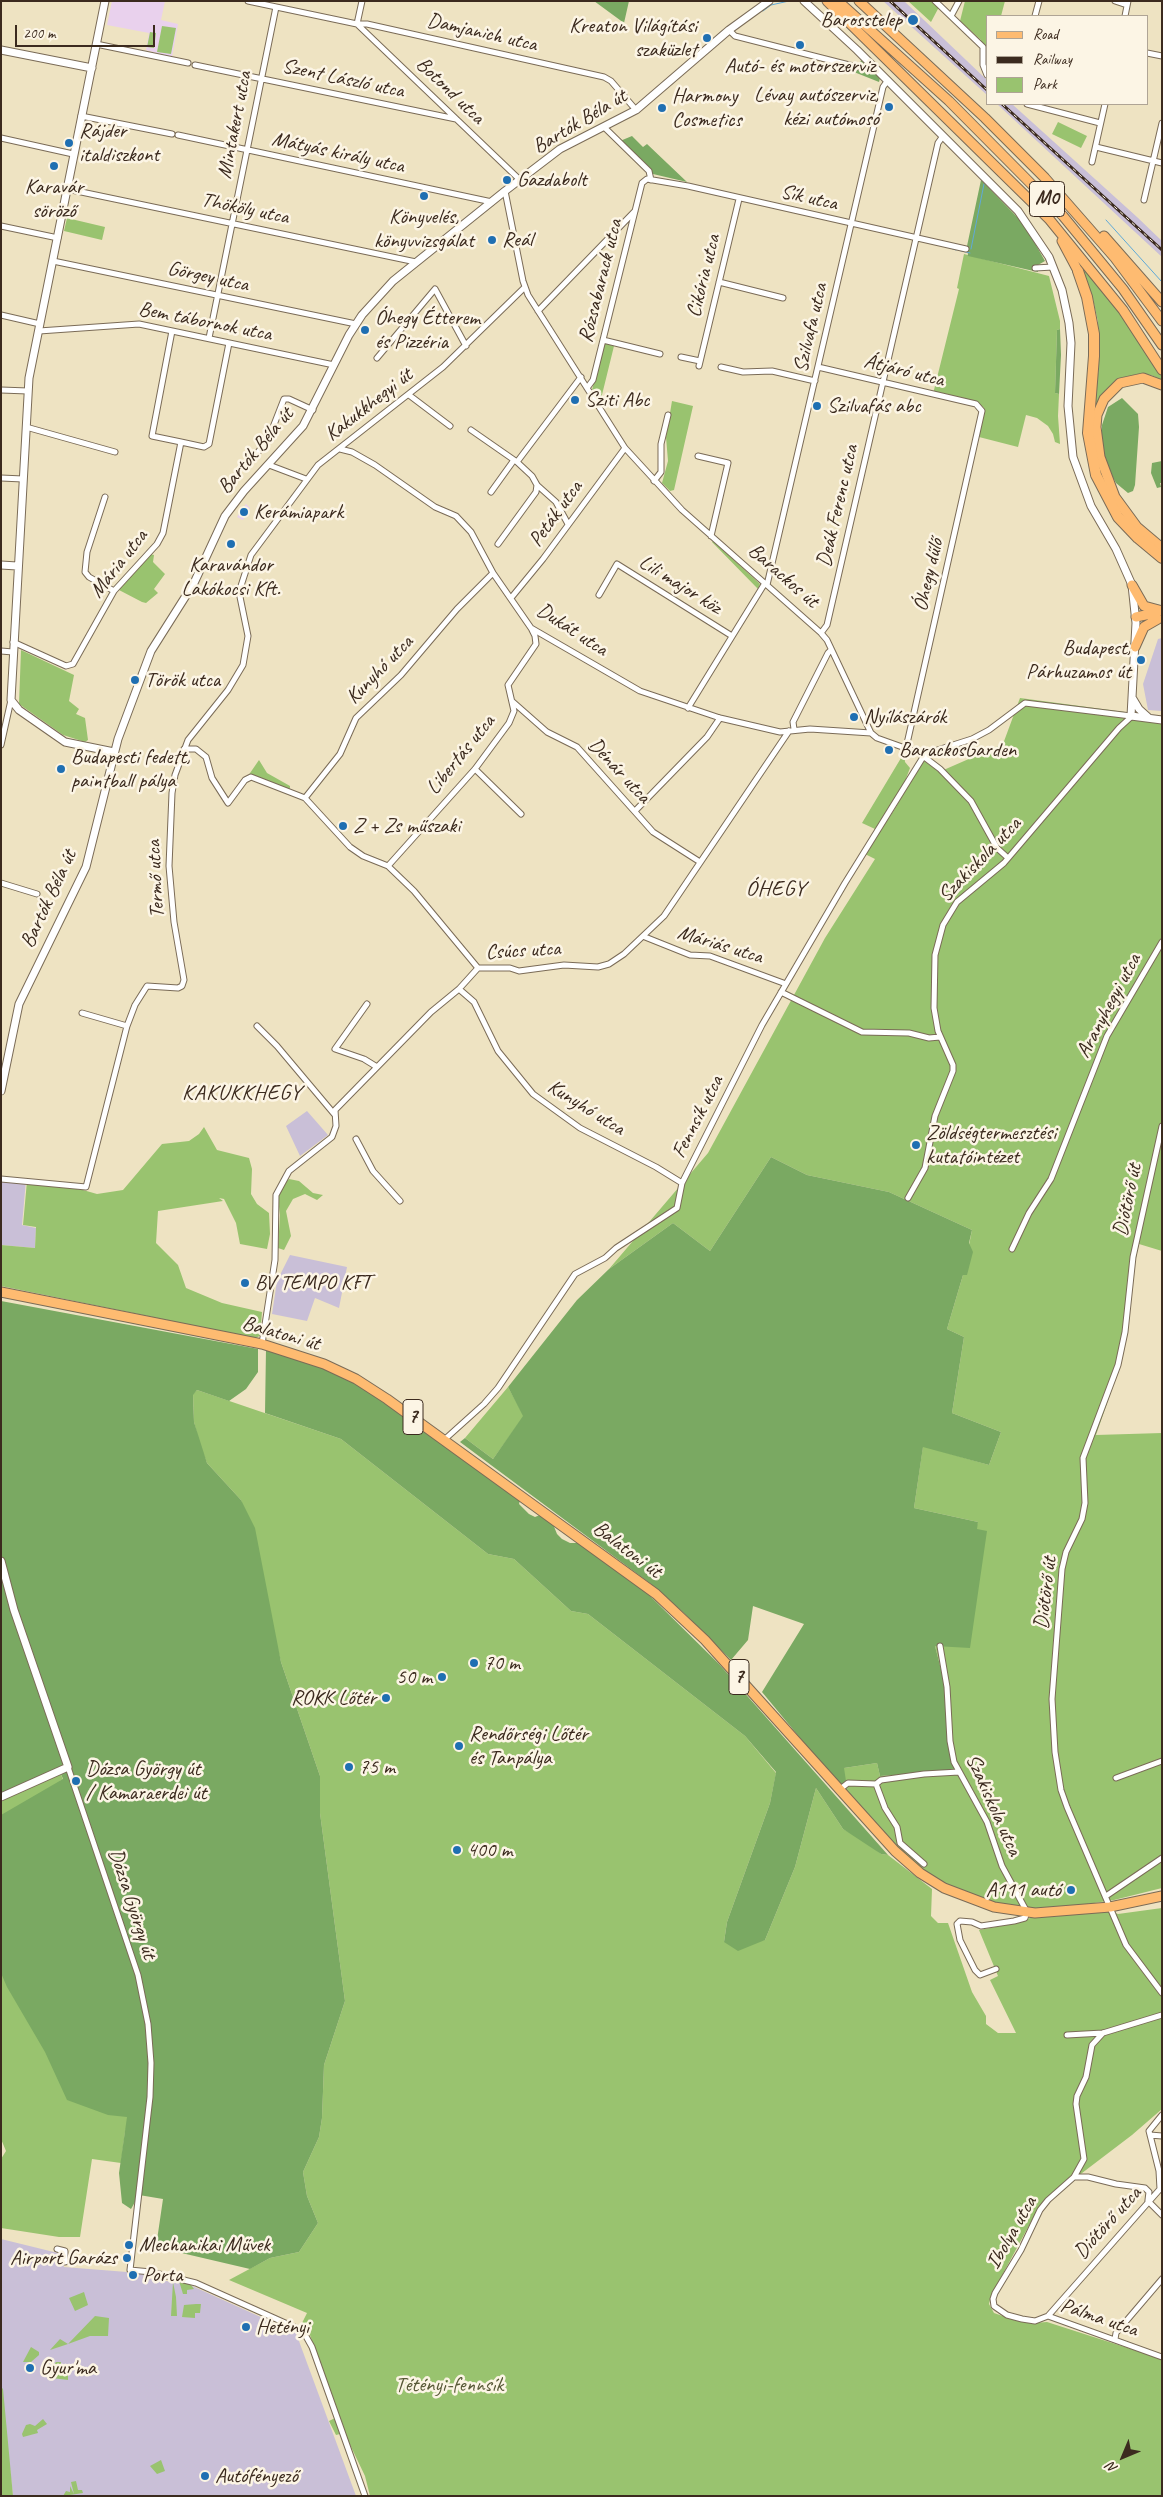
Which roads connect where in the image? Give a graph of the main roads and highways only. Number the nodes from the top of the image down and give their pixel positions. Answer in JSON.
{"nodes":[{"id":1,"x":827,"y":1,"type":"edge"},
{"id":2,"x":838,"y":1,"type":"edge"},
{"id":3,"x":859,"y":1,"type":"edge"},
{"id":4,"x":1031,"y":201,"type":"junction"},
{"id":5,"x":1068,"y":203,"type":"junction"},
{"id":6,"x":1078,"y":271,"type":"joint"},
{"id":7,"x":1162,"y":302,"type":"edge"},
{"id":8,"x":1162,"y":322,"type":"edge"},
{"id":9,"x":1162,"y":346,"type":"edge"},
{"id":10,"x":1162,"y":370,"type":"edge"},
{"id":11,"x":1162,"y":385,"type":"edge"},
{"id":12,"x":1162,"y":548,"type":"edge"},
{"id":13,"x":1162,"y":558,"type":"edge"},
{"id":14,"x":1132,"y":585,"type":"road end"},
{"id":15,"x":1161,"y":615,"type":"edge"},
{"id":16,"x":1136,"y":617,"type":"road end"},
{"id":17,"x":1135,"y":647,"type":"road end"},
{"id":18,"x":1,"y":1292,"type":"edge"},
{"id":19,"x":1162,"y":1896,"type":"edge"}],
"edges":[{"from":1,"to":4,"type":"main road"},
{"from":2,"to":9,"type":"main road","number":"M0"},
{"from":3,"to":5,"type":"main road","number":"M0"},
{"from":4,"to":6,"type":"main road"},
{"from":4,"to":10,"type":"main road"},
{"from":5,"to":7,"type":"main road"},
{"from":5,"to":8,"type":"main road","number":"M0"},
{"from":6,"to":13,"type":"highway"},
{"from":11,"to":12,"type":"main road"},
{"from":14,"to":15,"type":"main road"},
{"from":15,"to":16,"type":"main road"},
{"from":15,"to":17,"type":"main road"},
{"from":18,"to":19,"type":"main road","name":"Balatoni út","number":"7"}]}
